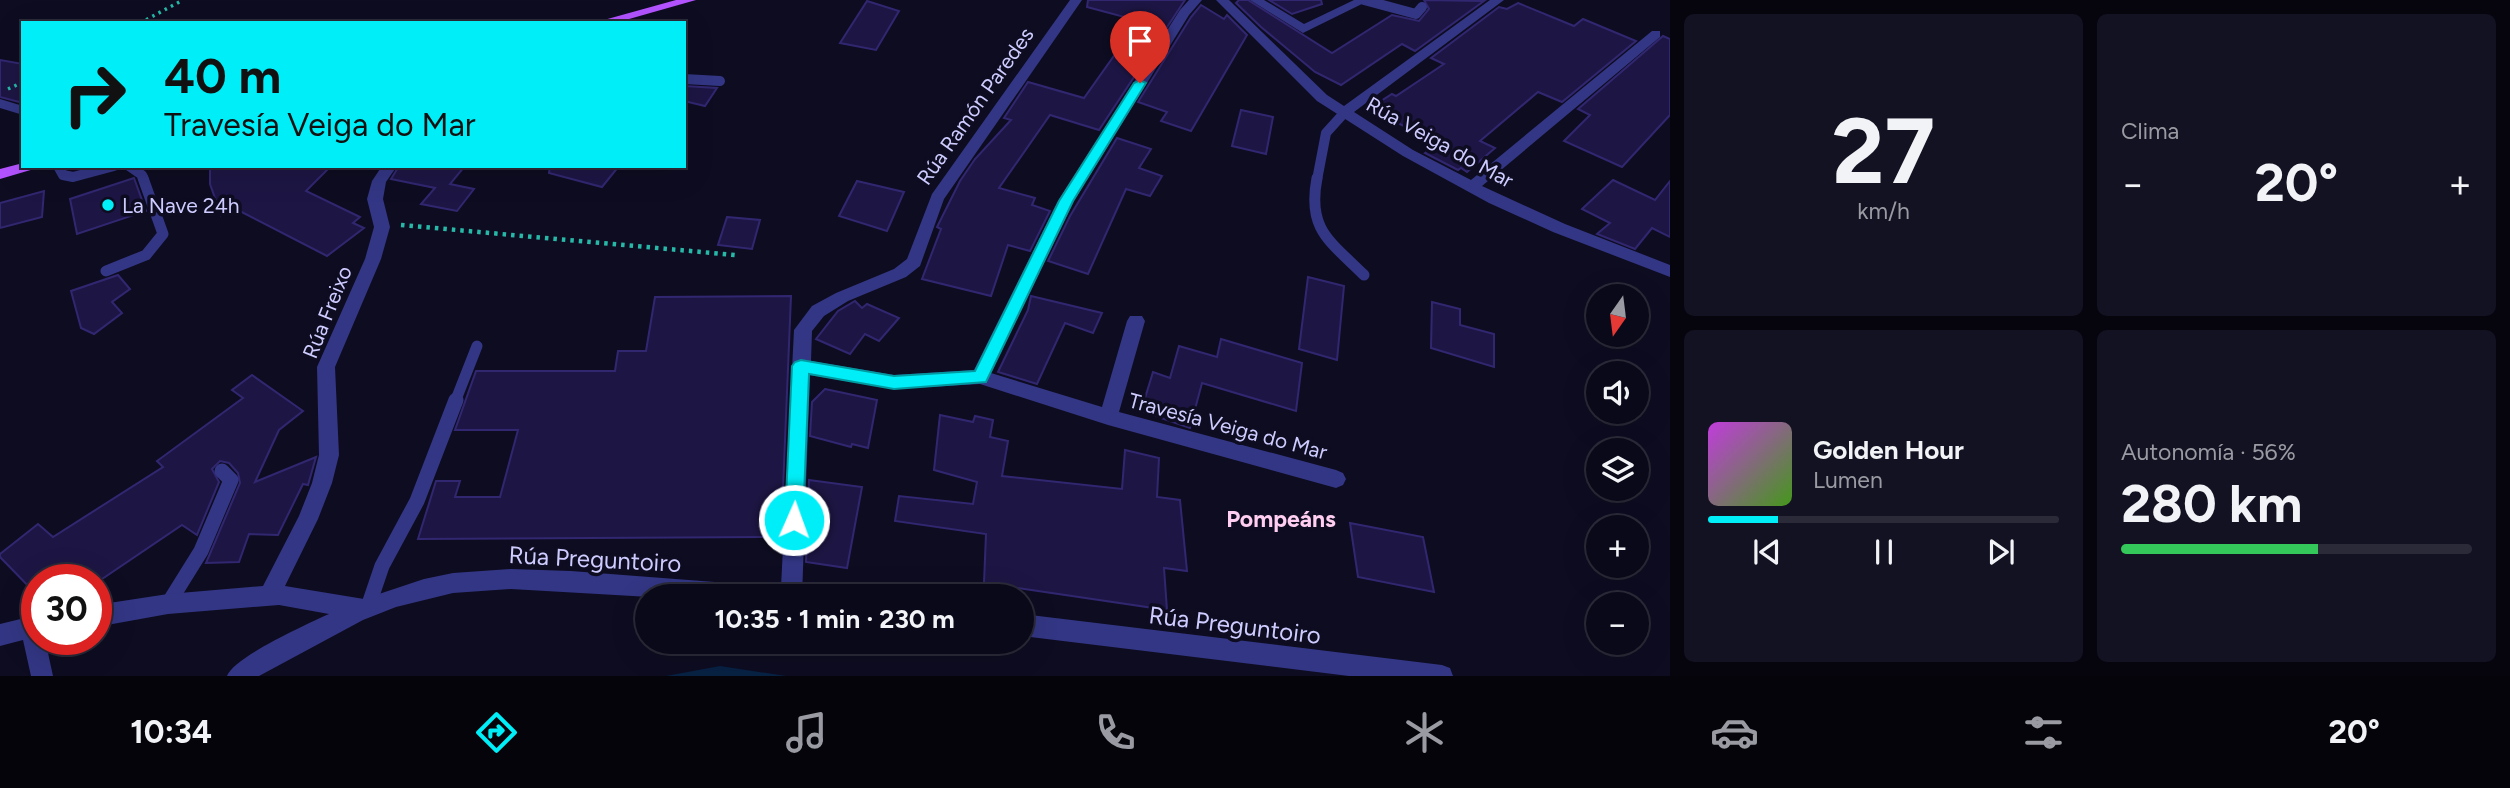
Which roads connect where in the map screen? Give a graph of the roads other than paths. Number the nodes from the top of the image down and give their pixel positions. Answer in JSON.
{"nodes":[{"id":1,"x":690,"y":0,"type":"edge"},
{"id":2,"x":1076,"y":0,"type":"edge"},
{"id":3,"x":1196,"y":0,"type":"edge"},
{"id":4,"x":1222,"y":0,"type":"edge"},
{"id":5,"x":1256,"y":0,"type":"edge"},
{"id":6,"x":1364,"y":0,"type":"edge"},
{"id":7,"x":1498,"y":0,"type":"edge"},
{"id":8,"x":1422,"y":7,"type":"dead end"},
{"id":9,"x":628,"y":19,"type":"edge"},
{"id":10,"x":1656,"y":34,"type":"dead end"},
{"id":11,"x":686,"y":79,"type":"edge"},
{"id":12,"x":720,"y":81,"type":"dead end"},
{"id":13,"x":0,"y":103,"type":"edge"},
{"id":14,"x":21,"y":110,"type":"edge"},
{"id":15,"x":1345,"y":113,"type":"junction"},
{"id":16,"x":22,"y":168,"type":"edge"},
{"id":17,"x":59,"y":168,"type":"edge"},
{"id":18,"x":107,"y":168,"type":"edge"},
{"id":19,"x":132,"y":168,"type":"edge"},
{"id":20,"x":389,"y":168,"type":"edge"},
{"id":21,"x":0,"y":174,"type":"edge"},
{"id":22,"x":1472,"y":187,"type":"junction"},
{"id":23,"x":106,"y":271,"type":"dead end"},
{"id":24,"x":1670,"y":271,"type":"edge"},
{"id":25,"x":1364,"y":275,"type":"dead end"},
{"id":26,"x":1136,"y":321,"type":"dead end"},
{"id":27,"x":477,"y":346,"type":"dead end"},
{"id":28,"x":801,"y":366,"type":"junction"},
{"id":29,"x":980,"y":377,"type":"junction"},
{"id":30,"x":1108,"y":417,"type":"junction"},
{"id":31,"x":222,"y":471,"type":"dead end"},
{"id":32,"x":1336,"y":479,"type":"dead end"},
{"id":33,"x":792,"y":584,"type":"edge"},
{"id":34,"x":635,"y":585,"type":"edge"},
{"id":35,"x":269,"y":596,"type":"junction"},
{"id":36,"x":168,"y":604,"type":"junction"},
{"id":37,"x":367,"y":610,"type":"junction"},
{"id":38,"x":112,"y":613,"type":"edge"},
{"id":39,"x":1034,"y":626,"type":"edge"},
{"id":40,"x":21,"y":630,"type":"edge"},
{"id":41,"x":0,"y":635,"type":"edge"},
{"id":42,"x":39,"y":655,"type":"edge"},
{"id":43,"x":42,"y":676,"type":"edge"},
{"id":44,"x":238,"y":676,"type":"edge"},
{"id":45,"x":1442,"y":676,"type":"edge"}],
"edges":[{"from":1,"to":9,"type":"main road"},
{"from":2,"to":28,"type":"street","name":"Rúa Ramón Paredes"},
{"from":3,"to":29,"type":"street"},
{"from":4,"to":15,"type":"street","name":"Rúa Veiga do Mar"},
{"from":5,"to":6,"type":"street"},
{"from":6,"to":8,"type":"lane"},
{"from":7,"to":15,"type":"street"},
{"from":10,"to":22,"type":"street"},
{"from":11,"to":12,"type":"lane"},
{"from":13,"to":14,"type":"street"},
{"from":15,"to":22,"type":"street","name":"Rúa Veiga do Mar"},
{"from":15,"to":25,"type":"lane"},
{"from":16,"to":21,"type":"main road"},
{"from":17,"to":18,"type":"lane"},
{"from":19,"to":23,"type":"lane"},
{"from":20,"to":35,"type":"street","name":"Rúa Freixo"},
{"from":22,"to":24,"type":"street","name":"Rúa Veiga do Mar"},
{"from":26,"to":30,"type":"street","name":"Travesía Veiga do Mar"},
{"from":27,"to":37,"type":"lane"},
{"from":28,"to":29,"type":"street","name":"Travesía Veiga do Mar"},
{"from":28,"to":33,"type":"street","name":"Rúa Ramón Paredes"},
{"from":29,"to":30,"type":"street","name":"Travesía Veiga do Mar"},
{"from":30,"to":32,"type":"street","name":"Travesía Veiga do Mar"},
{"from":31,"to":36,"type":"lane"},
{"from":34,"to":37,"type":"street","name":"Rúa Preguntoiro"},
{"from":35,"to":36,"type":"street"},
{"from":35,"to":37,"type":"street"},
{"from":36,"to":38,"type":"street"},
{"from":37,"to":44,"type":"street","name":"Rúa Preguntoiro"},
{"from":39,"to":45,"type":"street","name":"Rúa Preguntoiro"},
{"from":40,"to":41,"type":"street"},
{"from":42,"to":43,"type":"street"}]}
